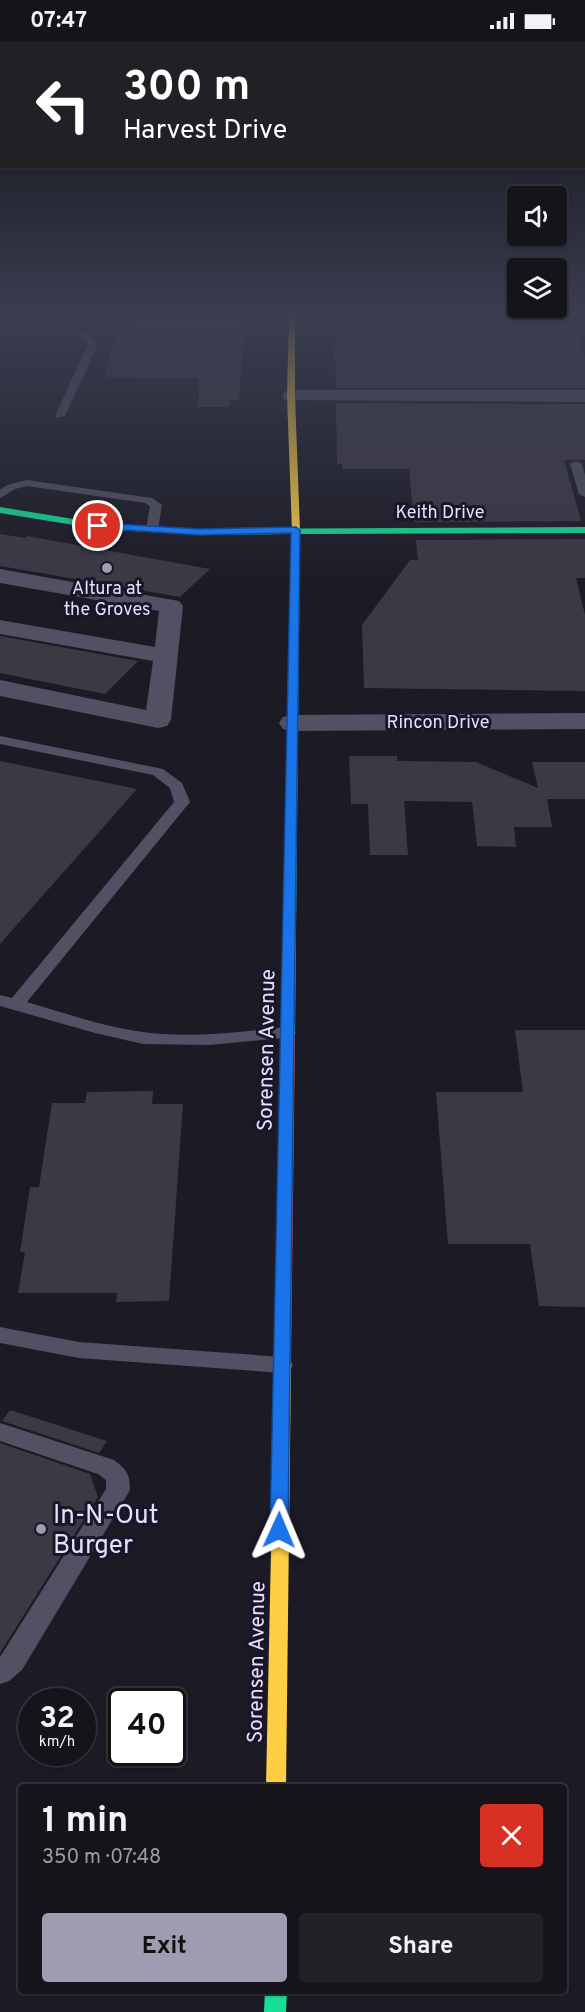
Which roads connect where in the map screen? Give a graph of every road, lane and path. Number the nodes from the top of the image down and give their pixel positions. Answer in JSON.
{"nodes":[{"id":1,"x":65,"y":406,"type":"edge"},
{"id":2,"x":291,"y":406,"type":"edge"},
{"id":3,"x":60,"y":416,"type":"dead end"},
{"id":4,"x":576,"y":464,"type":"dead end"},
{"id":5,"x":0,"y":495,"type":"edge"},
{"id":6,"x":585,"y":495,"type":"edge"},
{"id":7,"x":0,"y":510,"type":"edge"},
{"id":8,"x":152,"y":529,"type":"junction"},
{"id":9,"x":296,"y":530,"type":"junction"},
{"id":10,"x":585,"y":530,"type":"edge"},
{"id":11,"x":0,"y":576,"type":"edge"},
{"id":12,"x":0,"y":627,"type":"edge"},
{"id":13,"x":166,"y":656,"type":"junction"},
{"id":14,"x":0,"y":688,"type":"edge"},
{"id":15,"x":585,"y":721,"type":"edge"},
{"id":16,"x":292,"y":723,"type":"junction"},
{"id":17,"x":0,"y":740,"type":"edge"},
{"id":18,"x":8,"y":1002,"type":"edge"},
{"id":19,"x":287,"y":1033,"type":"junction"},
{"id":20,"x":0,"y":1335,"type":"edge"},
{"id":21,"x":282,"y":1365,"type":"junction"},
{"id":22,"x":0,"y":1432,"type":"edge"},
{"id":23,"x":0,"y":1673,"type":"edge"},
{"id":24,"x":276,"y":1784,"type":"edge"},
{"id":25,"x":276,"y":1994,"type":"edge"},
{"id":26,"x":275,"y":2012,"type":"edge"}],
"edges":[{"from":1,"to":3,"type":"lane"},
{"from":2,"to":9,"type":"street","name":"Sorensen Avenue"},
{"from":4,"to":6,"type":"lane"},
{"from":5,"to":8,"type":"lane"},
{"from":7,"to":8,"type":"street","name":"Keith Drive"},
{"from":8,"to":9,"type":"street","name":"Keith Drive"},
{"from":9,"to":10,"type":"street","name":"Keith Drive"},
{"from":9,"to":16,"type":"street","name":"Sorensen Avenue"},
{"from":11,"to":13,"type":"street"},
{"from":12,"to":13,"type":"street"},
{"from":13,"to":14,"type":"street"},
{"from":15,"to":16,"type":"street","name":"Rincon Drive"},
{"from":16,"to":19,"type":"street","name":"Sorensen Avenue"},
{"from":17,"to":18,"type":"lane"},
{"from":18,"to":19,"type":"lane"},
{"from":19,"to":21,"type":"street","name":"Sorensen Avenue"},
{"from":20,"to":21,"type":"lane"},
{"from":21,"to":24,"type":"street","name":"Sorensen Avenue"},
{"from":22,"to":23,"type":"lane"},
{"from":25,"to":26,"type":"street"}]}
